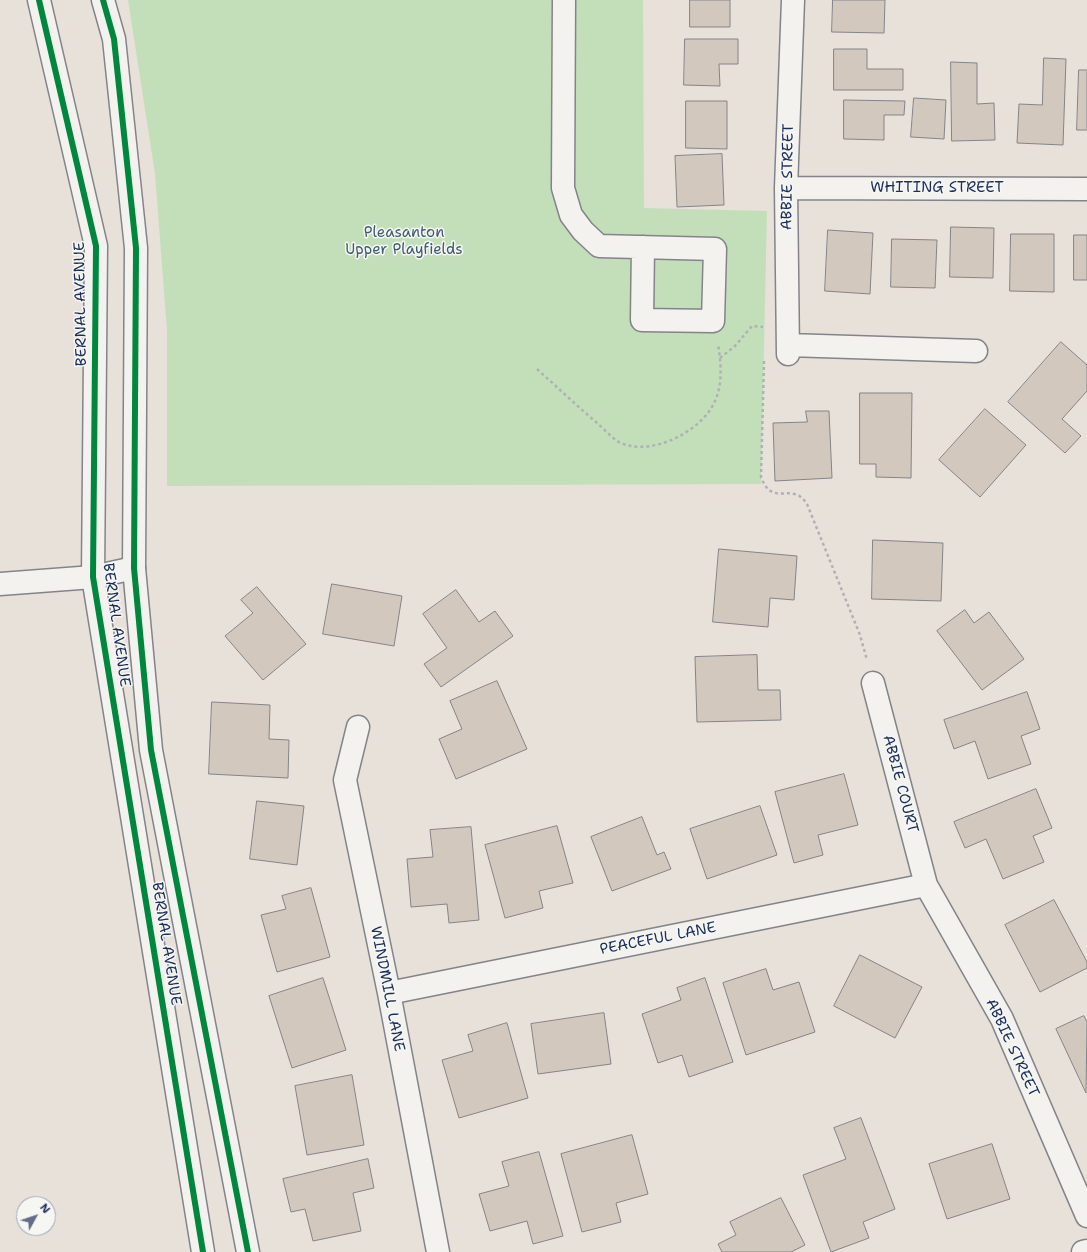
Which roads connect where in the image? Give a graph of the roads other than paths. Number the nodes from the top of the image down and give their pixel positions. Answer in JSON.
{"nodes":[{"id":1,"x":39,"y":0,"type":"edge"},
{"id":2,"x":103,"y":0,"type":"edge"},
{"id":3,"x":564,"y":0,"type":"edge"},
{"id":4,"x":793,"y":0,"type":"edge"},
{"id":5,"x":786,"y":188,"type":"junction"},
{"id":6,"x":1087,"y":189,"type":"edge"},
{"id":7,"x":642,"y":247,"type":"junction"},
{"id":8,"x":976,"y":351,"type":"dead end"},
{"id":9,"x":134,"y":568,"type":"junction"},
{"id":10,"x":93,"y":577,"type":"junction"},
{"id":11,"x":0,"y":584,"type":"edge"},
{"id":12,"x":873,"y":683,"type":"road end"},
{"id":13,"x":358,"y":727,"type":"dead end"},
{"id":14,"x":926,"y":885,"type":"junction"},
{"id":15,"x":389,"y":993,"type":"junction"},
{"id":16,"x":1087,"y":1216,"type":"edge"},
{"id":17,"x":1087,"y":1251,"type":"edge"},
{"id":18,"x":203,"y":1252,"type":"edge"},
{"id":19,"x":248,"y":1252,"type":"edge"},
{"id":20,"x":438,"y":1252,"type":"edge"},
{"id":21,"x":1083,"y":1252,"type":"edge"}],
"edges":[{"from":1,"to":10,"type":"main road","name":"BERNAL AVENUE"},
{"from":2,"to":9,"type":"main road","name":"BERNAL AVENUE"},
{"from":3,"to":7,"type":"main road"},
{"from":4,"to":5,"type":"main road","name":"ABBIE STREET"},
{"from":5,"to":6,"type":"main road","name":"WHITING STREET"},
{"from":5,"to":8,"type":"main road","name":"ABBIE STREET"},
{"from":7,"to":7,"type":"main road"},
{"from":9,"to":10,"type":"main road"},
{"from":9,"to":19,"type":"main road","name":"BERNAL AVENUE"},
{"from":10,"to":11,"type":"main road"},
{"from":10,"to":18,"type":"main road","name":"BERNAL AVENUE"},
{"from":12,"to":14,"type":"main road","name":"ABBIE COURT"},
{"from":13,"to":15,"type":"main road","name":"WINDMILL LANE"},
{"from":14,"to":15,"type":"main road","name":"PEACEFUL LANE"},
{"from":14,"to":16,"type":"main road","name":"ABBIE STREET"},
{"from":15,"to":20,"type":"main road","name":"WINDMILL LANE"},
{"from":17,"to":21,"type":"main road"}]}
